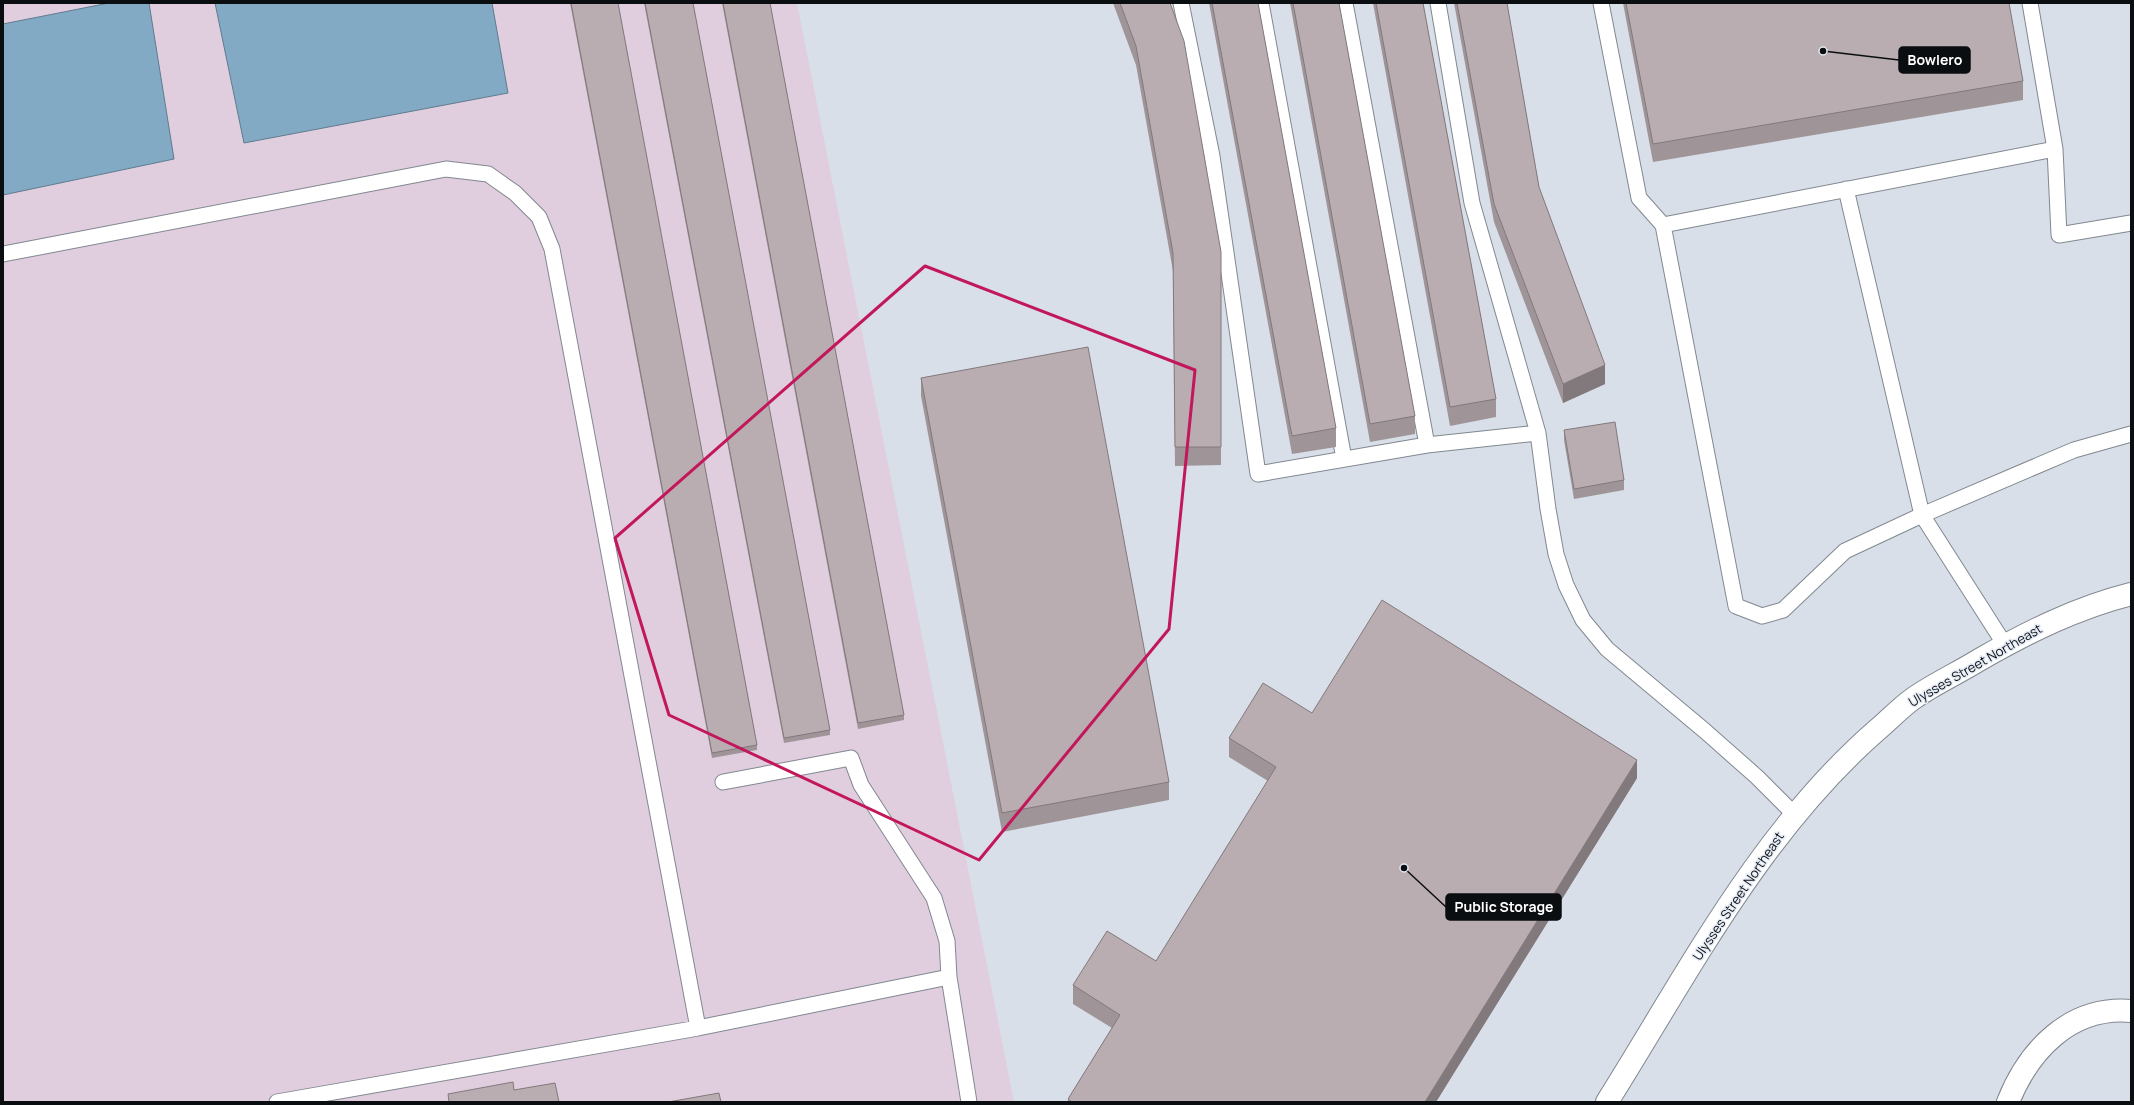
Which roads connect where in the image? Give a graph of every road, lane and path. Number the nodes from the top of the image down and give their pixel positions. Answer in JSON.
{"nodes":[{"id":1,"x":1181,"y":3,"type":"edge"},
{"id":2,"x":1261,"y":3,"type":"edge"},
{"id":3,"x":1345,"y":3,"type":"edge"},
{"id":4,"x":1438,"y":3,"type":"edge"},
{"id":5,"x":1601,"y":3,"type":"edge"},
{"id":6,"x":2030,"y":3,"type":"edge"},
{"id":7,"x":2055,"y":149,"type":"junction"},
{"id":8,"x":1846,"y":189,"type":"junction"},
{"id":9,"x":2131,"y":223,"type":"edge"},
{"id":10,"x":1663,"y":225,"type":"junction"},
{"id":11,"x":3,"y":254,"type":"edge"},
{"id":12,"x":1538,"y":432,"type":"junction"},
{"id":13,"x":2131,"y":434,"type":"edge"},
{"id":14,"x":1427,"y":445,"type":"junction"},
{"id":15,"x":1344,"y":459,"type":"junction"},
{"id":16,"x":1922,"y":516,"type":"junction"},
{"id":17,"x":2131,"y":594,"type":"edge"},
{"id":18,"x":2005,"y":645,"type":"junction"},
{"id":19,"x":723,"y":782,"type":"dead end"},
{"id":20,"x":1794,"y":814,"type":"junction"},
{"id":21,"x":949,"y":977,"type":"junction"},
{"id":22,"x":2131,"y":1011,"type":"edge"},
{"id":23,"x":698,"y":1028,"type":"junction"},
{"id":24,"x":277,"y":1102,"type":"edge"},
{"id":25,"x":970,"y":1102,"type":"edge"},
{"id":26,"x":1607,"y":1102,"type":"edge"},
{"id":27,"x":2008,"y":1102,"type":"edge"}],
"edges":[{"from":1,"to":15,"type":"lane"},
{"from":2,"to":15,"type":"lane"},
{"from":3,"to":14,"type":"lane"},
{"from":4,"to":12,"type":"lane"},
{"from":5,"to":10,"type":"lane"},
{"from":6,"to":7,"type":"lane"},
{"from":7,"to":8,"type":"lane"},
{"from":7,"to":9,"type":"lane"},
{"from":8,"to":10,"type":"lane"},
{"from":8,"to":16,"type":"lane"},
{"from":10,"to":16,"type":"lane"},
{"from":11,"to":23,"type":"lane"},
{"from":12,"to":14,"type":"lane"},
{"from":12,"to":20,"type":"lane"},
{"from":13,"to":16,"type":"lane"},
{"from":14,"to":15,"type":"lane"},
{"from":16,"to":18,"type":"lane"},
{"from":17,"to":18,"type":"street","name":"Ulysses Street Northeast"},
{"from":18,"to":20,"type":"street","name":"Ulysses Street Northeast"},
{"from":19,"to":21,"type":"lane"},
{"from":20,"to":26,"type":"street","name":"Ulysses Street Northeast"},
{"from":21,"to":23,"type":"lane"},
{"from":21,"to":25,"type":"lane"},
{"from":22,"to":27,"type":"street"},
{"from":23,"to":24,"type":"lane"}]}
